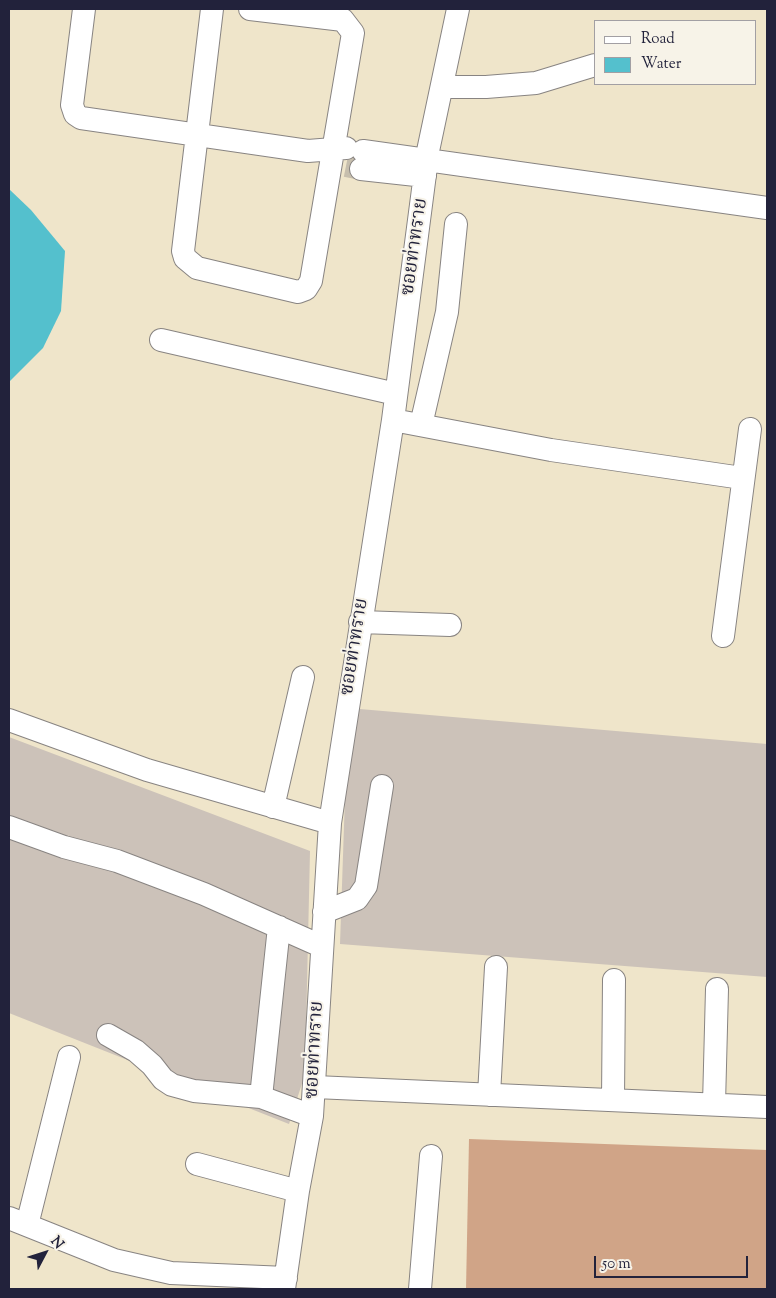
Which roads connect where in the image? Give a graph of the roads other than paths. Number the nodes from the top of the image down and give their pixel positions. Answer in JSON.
{"nodes":[{"id":1,"x":84,"y":9,"type":"edge"},
{"id":2,"x":212,"y":9,"type":"edge"},
{"id":3,"x":250,"y":9,"type":"edge"},
{"id":4,"x":458,"y":9,"type":"edge"},
{"id":5,"x":298,"y":11,"type":"edge"},
{"id":6,"x":594,"y":65,"type":"edge"},
{"id":7,"x":442,"y":87,"type":"junction"},
{"id":8,"x":198,"y":135,"type":"junction"},
{"id":9,"x":347,"y":157,"type":"junction"},
{"id":10,"x":426,"y":168,"type":"junction"},
{"id":11,"x":767,"y":208,"type":"edge"},
{"id":12,"x":456,"y":224,"type":"dead end"},
{"id":13,"x":161,"y":340,"type":"dead end"},
{"id":14,"x":396,"y":394,"type":"junction"},
{"id":15,"x":393,"y":420,"type":"junction"},
{"id":16,"x":421,"y":425,"type":"junction"},
{"id":17,"x":750,"y":429,"type":"dead end"},
{"id":18,"x":742,"y":478,"type":"junction"},
{"id":19,"x":360,"y":622,"type":"junction"},
{"id":20,"x":450,"y":625,"type":"dead end"},
{"id":21,"x":723,"y":636,"type":"dead end"},
{"id":22,"x":303,"y":677,"type":"dead end"},
{"id":23,"x":9,"y":720,"type":"edge"},
{"id":24,"x":382,"y":786,"type":"dead end"},
{"id":25,"x":273,"y":807,"type":"junction"},
{"id":26,"x":330,"y":824,"type":"junction"},
{"id":27,"x":9,"y":827,"type":"edge"},
{"id":28,"x":324,"y":912,"type":"junction"},
{"id":29,"x":279,"y":927,"type":"junction"},
{"id":30,"x":321,"y":946,"type":"junction"},
{"id":31,"x":496,"y":967,"type":"dead end"},
{"id":32,"x":614,"y":980,"type":"dead end"},
{"id":33,"x":717,"y":989,"type":"dead end"},
{"id":34,"x":108,"y":1035,"type":"dead end"},
{"id":35,"x":69,"y":1057,"type":"dead end"},
{"id":36,"x":315,"y":1087,"type":"junction"},
{"id":37,"x":489,"y":1095,"type":"junction"},
{"id":38,"x":261,"y":1097,"type":"junction"},
{"id":39,"x":613,"y":1100,"type":"junction"},
{"id":40,"x":714,"y":1104,"type":"junction"},
{"id":41,"x":767,"y":1107,"type":"edge"},
{"id":42,"x":312,"y":1116,"type":"junction"},
{"id":43,"x":431,"y":1156,"type":"dead end"},
{"id":44,"x":197,"y":1164,"type":"dead end"},
{"id":45,"x":298,"y":1191,"type":"junction"},
{"id":46,"x":18,"y":1221,"type":"edge"},
{"id":47,"x":285,"y":1283,"type":"edge"},
{"id":48,"x":420,"y":1289,"type":"edge"}],
"edges":[{"from":1,"to":8,"type":"street"},
{"from":2,"to":8,"type":"street"},
{"from":3,"to":5,"type":"street"},
{"from":4,"to":7,"type":"street","name":"ซอยท่าทราย"},
{"from":5,"to":9,"type":"street"},
{"from":6,"to":7,"type":"street"},
{"from":7,"to":10,"type":"street","name":"ซอยท่าทราย"},
{"from":8,"to":9,"type":"street"},
{"from":8,"to":9,"type":"street"},
{"from":9,"to":10,"type":"street"},
{"from":10,"to":11,"type":"street"},
{"from":10,"to":14,"type":"street","name":"ซอยท่าทราย"},
{"from":12,"to":16,"type":"street"},
{"from":13,"to":14,"type":"street"},
{"from":14,"to":15,"type":"street","name":"ซอยท่าทราย"},
{"from":15,"to":16,"type":"street"},
{"from":15,"to":19,"type":"street","name":"ซอยท่าทราย"},
{"from":16,"to":18,"type":"street"},
{"from":17,"to":18,"type":"street"},
{"from":18,"to":21,"type":"street"},
{"from":19,"to":20,"type":"street"},
{"from":19,"to":26,"type":"street","name":"ซอยท่าทราย"},
{"from":22,"to":25,"type":"street"},
{"from":23,"to":25,"type":"street"},
{"from":24,"to":28,"type":"street"},
{"from":25,"to":26,"type":"street"},
{"from":26,"to":28,"type":"street","name":"ซอยท่าทราย"},
{"from":27,"to":29,"type":"street"},
{"from":28,"to":30,"type":"street","name":"ซอยท่าทราย"},
{"from":29,"to":30,"type":"street"},
{"from":29,"to":38,"type":"street"},
{"from":30,"to":36,"type":"street","name":"ซอยท่าทราย"},
{"from":31,"to":37,"type":"street"},
{"from":32,"to":39,"type":"street"},
{"from":33,"to":40,"type":"street"},
{"from":34,"to":38,"type":"street"},
{"from":35,"to":46,"type":"street"},
{"from":36,"to":37,"type":"street"},
{"from":36,"to":42,"type":"street","name":"ซอยท่าทราย"},
{"from":37,"to":39,"type":"street"},
{"from":38,"to":42,"type":"street"},
{"from":39,"to":40,"type":"street"},
{"from":40,"to":41,"type":"street"},
{"from":42,"to":45,"type":"street","name":"ซอยท่าทราย"},
{"from":43,"to":48,"type":"street"},
{"from":44,"to":45,"type":"street"},
{"from":45,"to":47,"type":"street","name":"ซอยท่าทราย"},
{"from":46,"to":47,"type":"street"}]}
